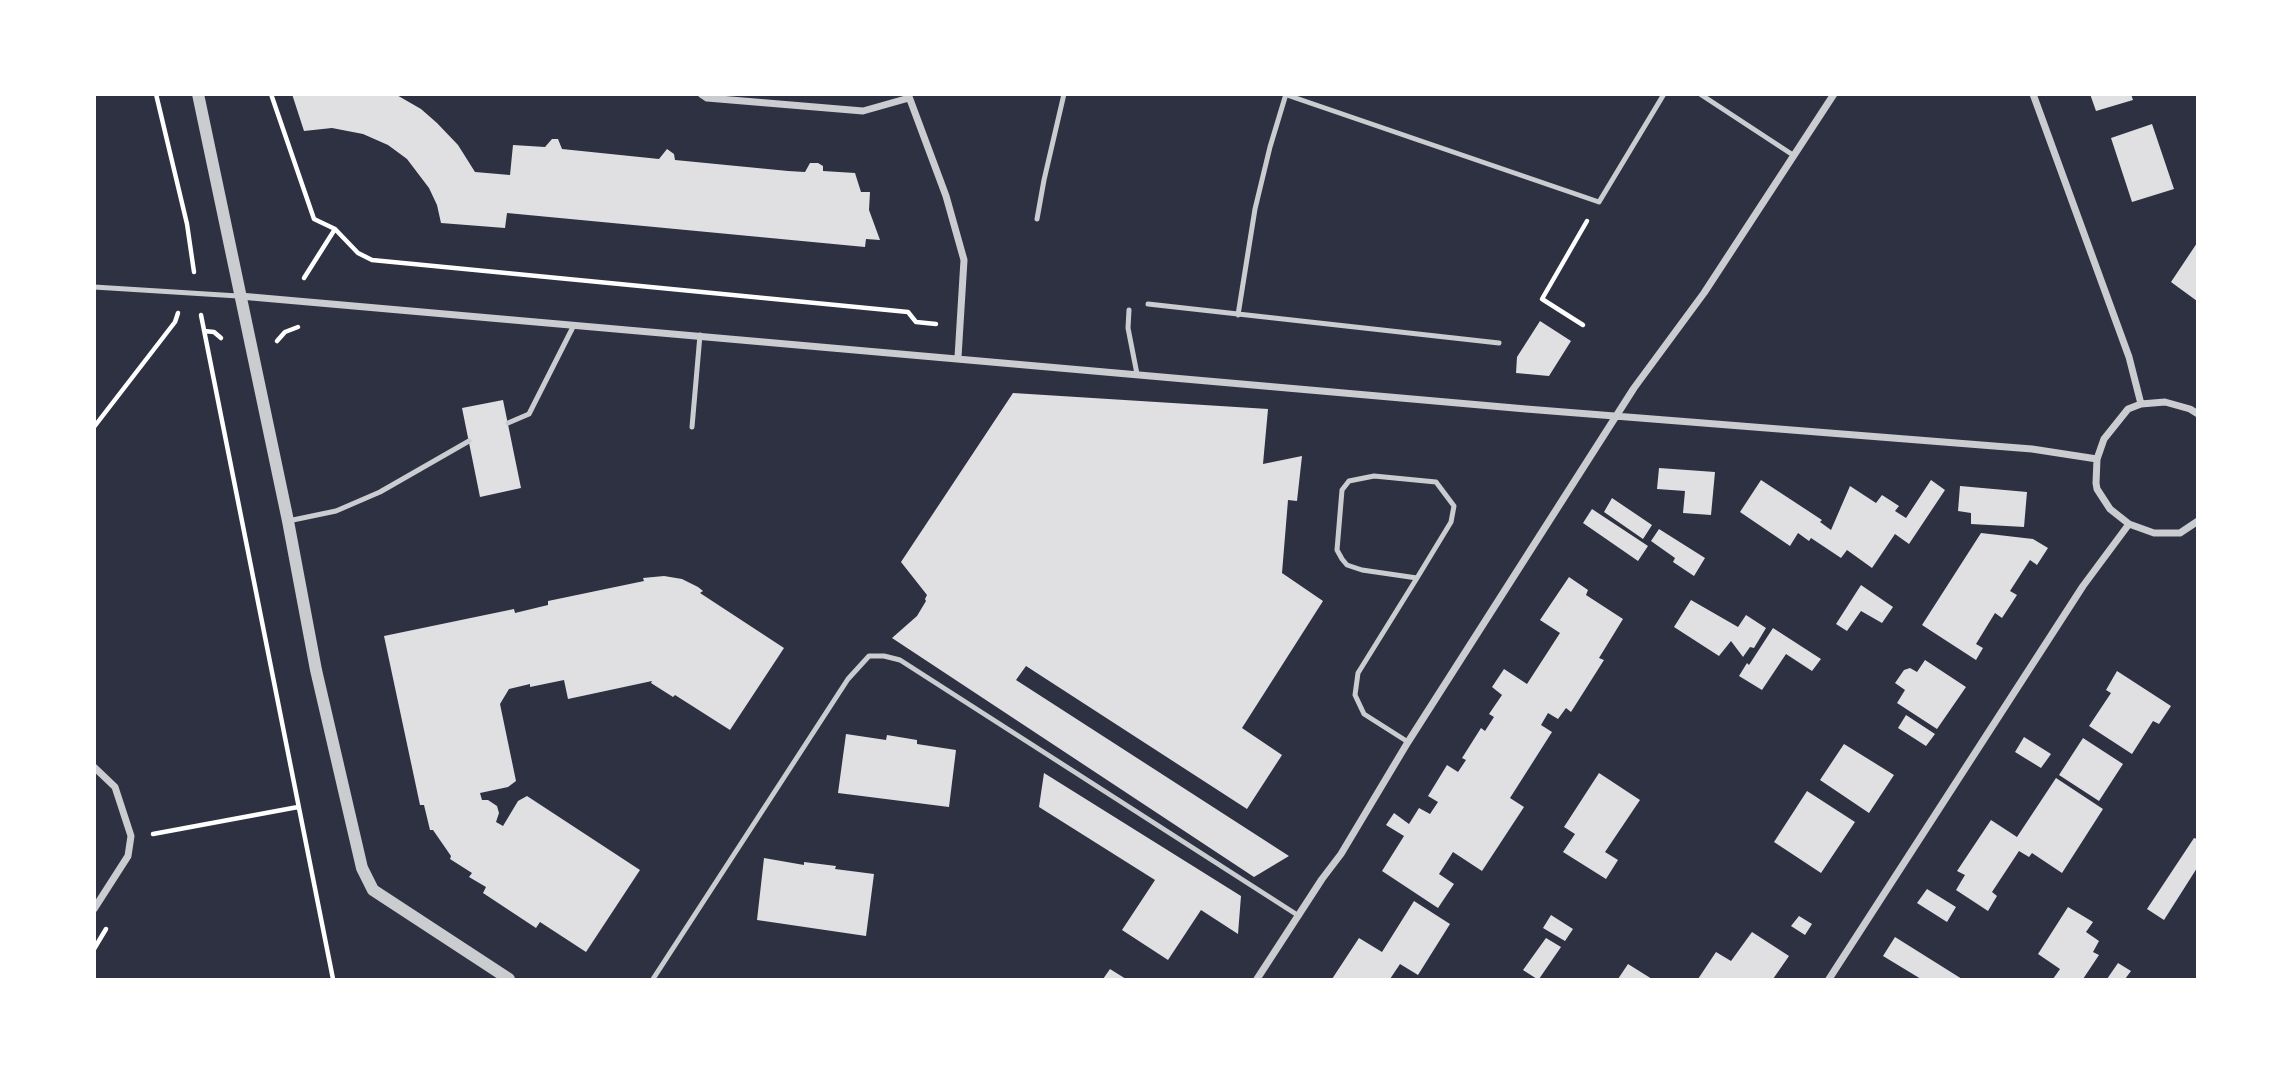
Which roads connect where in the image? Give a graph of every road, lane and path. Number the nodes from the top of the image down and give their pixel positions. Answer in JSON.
{"nodes":[{"id":1,"x":156,"y":94,"type":"edge"},
{"id":2,"x":198,"y":94,"type":"edge"},
{"id":3,"x":271,"y":94,"type":"edge"},
{"id":4,"x":701,"y":94,"type":"edge"},
{"id":5,"x":1064,"y":94,"type":"edge"},
{"id":6,"x":1664,"y":94,"type":"edge"},
{"id":7,"x":1700,"y":94,"type":"edge"},
{"id":8,"x":1834,"y":94,"type":"edge"},
{"id":9,"x":2033,"y":94,"type":"edge"},
{"id":10,"x":1285,"y":95,"type":"edge"},
{"id":11,"x":909,"y":96,"type":"edge"},
{"id":12,"x":1793,"y":155,"type":"junction"},
{"id":13,"x":1598,"y":202,"type":"junction"},
{"id":14,"x":1037,"y":219,"type":"dead end"},
{"id":15,"x":94,"y":287,"type":"edge"},
{"id":16,"x":197,"y":292,"type":"junction"},
{"id":17,"x":240,"y":296,"type":"junction"},
{"id":18,"x":1148,"y":304,"type":"dead end"},
{"id":19,"x":1129,"y":310,"type":"dead end"},
{"id":20,"x":1238,"y":315,"type":"junction"},
{"id":21,"x":575,"y":325,"type":"junction"},
{"id":22,"x":1583,"y":325,"type":"dead end"},
{"id":23,"x":960,"y":327,"type":"junction"},
{"id":24,"x":701,"y":335,"type":"junction"},
{"id":25,"x":1499,"y":343,"type":"dead end"},
{"id":26,"x":958,"y":358,"type":"junction"},
{"id":27,"x":1137,"y":374,"type":"junction"},
{"id":28,"x":2141,"y":404,"type":"junction"},
{"id":29,"x":2197,"y":414,"type":"edge"},
{"id":30,"x":1616,"y":415,"type":"junction"},
{"id":31,"x":508,"y":423,"type":"dead end"},
{"id":32,"x":94,"y":427,"type":"edge"},
{"id":33,"x":692,"y":427,"type":"dead end"},
{"id":34,"x":469,"y":441,"type":"dead end"},
{"id":35,"x":2097,"y":459,"type":"junction"},
{"id":36,"x":288,"y":521,"type":"junction"},
{"id":37,"x":2197,"y":521,"type":"edge"},
{"id":38,"x":2129,"y":524,"type":"junction"},
{"id":39,"x":1417,"y":578,"type":"junction"},
{"id":40,"x":1408,"y":742,"type":"junction"},
{"id":41,"x":94,"y":767,"type":"edge"},
{"id":42,"x":298,"y":807,"type":"junction"},
{"id":43,"x":131,"y":836,"type":"junction"},
{"id":44,"x":94,"y":909,"type":"edge"},
{"id":45,"x":1299,"y":916,"type":"junction"},
{"id":46,"x":333,"y":979,"type":"edge"},
{"id":47,"x":509,"y":979,"type":"edge"},
{"id":48,"x":653,"y":979,"type":"edge"},
{"id":49,"x":1257,"y":979,"type":"edge"},
{"id":50,"x":1829,"y":979,"type":"edge"}],
"edges":[{"from":1,"to":16,"type":"path"},
{"from":2,"to":17,"type":"street"},
{"from":3,"to":23,"type":"path"},
{"from":4,"to":11,"type":"street"},
{"from":5,"to":14,"type":"lane"},
{"from":6,"to":13,"type":"lane"},
{"from":7,"to":12,"type":"lane"},
{"from":8,"to":12,"type":"street"},
{"from":9,"to":28,"type":"street"},
{"from":10,"to":13,"type":"lane"},
{"from":10,"to":20,"type":"lane"},
{"from":11,"to":23,"type":"street"},
{"from":12,"to":30,"type":"street"},
{"from":13,"to":22,"type":"path"},
{"from":15,"to":16,"type":"lane"},
{"from":16,"to":17,"type":"lane"},
{"from":16,"to":32,"type":"path"},
{"from":16,"to":42,"type":"path"},
{"from":17,"to":21,"type":"street"},
{"from":17,"to":36,"type":"street"},
{"from":18,"to":20,"type":"lane"},
{"from":19,"to":27,"type":"lane"},
{"from":20,"to":25,"type":"lane"},
{"from":21,"to":24,"type":"street"},
{"from":21,"to":31,"type":"lane"},
{"from":23,"to":26,"type":"street"},
{"from":24,"to":26,"type":"street"},
{"from":24,"to":33,"type":"lane"},
{"from":26,"to":27,"type":"street"},
{"from":27,"to":30,"type":"street"},
{"from":28,"to":29,"type":"street"},
{"from":28,"to":35,"type":"street"},
{"from":30,"to":35,"type":"street"},
{"from":30,"to":40,"type":"street"},
{"from":34,"to":36,"type":"lane"},
{"from":35,"to":38,"type":"street"},
{"from":36,"to":47,"type":"street"},
{"from":37,"to":38,"type":"street"},
{"from":38,"to":50,"type":"street"},
{"from":39,"to":39,"type":"lane"},
{"from":39,"to":40,"type":"lane"},
{"from":40,"to":45,"type":"street"},
{"from":41,"to":43,"type":"street"},
{"from":42,"to":43,"type":"path"},
{"from":42,"to":46,"type":"path"},
{"from":43,"to":44,"type":"street"},
{"from":45,"to":48,"type":"lane"},
{"from":45,"to":49,"type":"street"}]}
